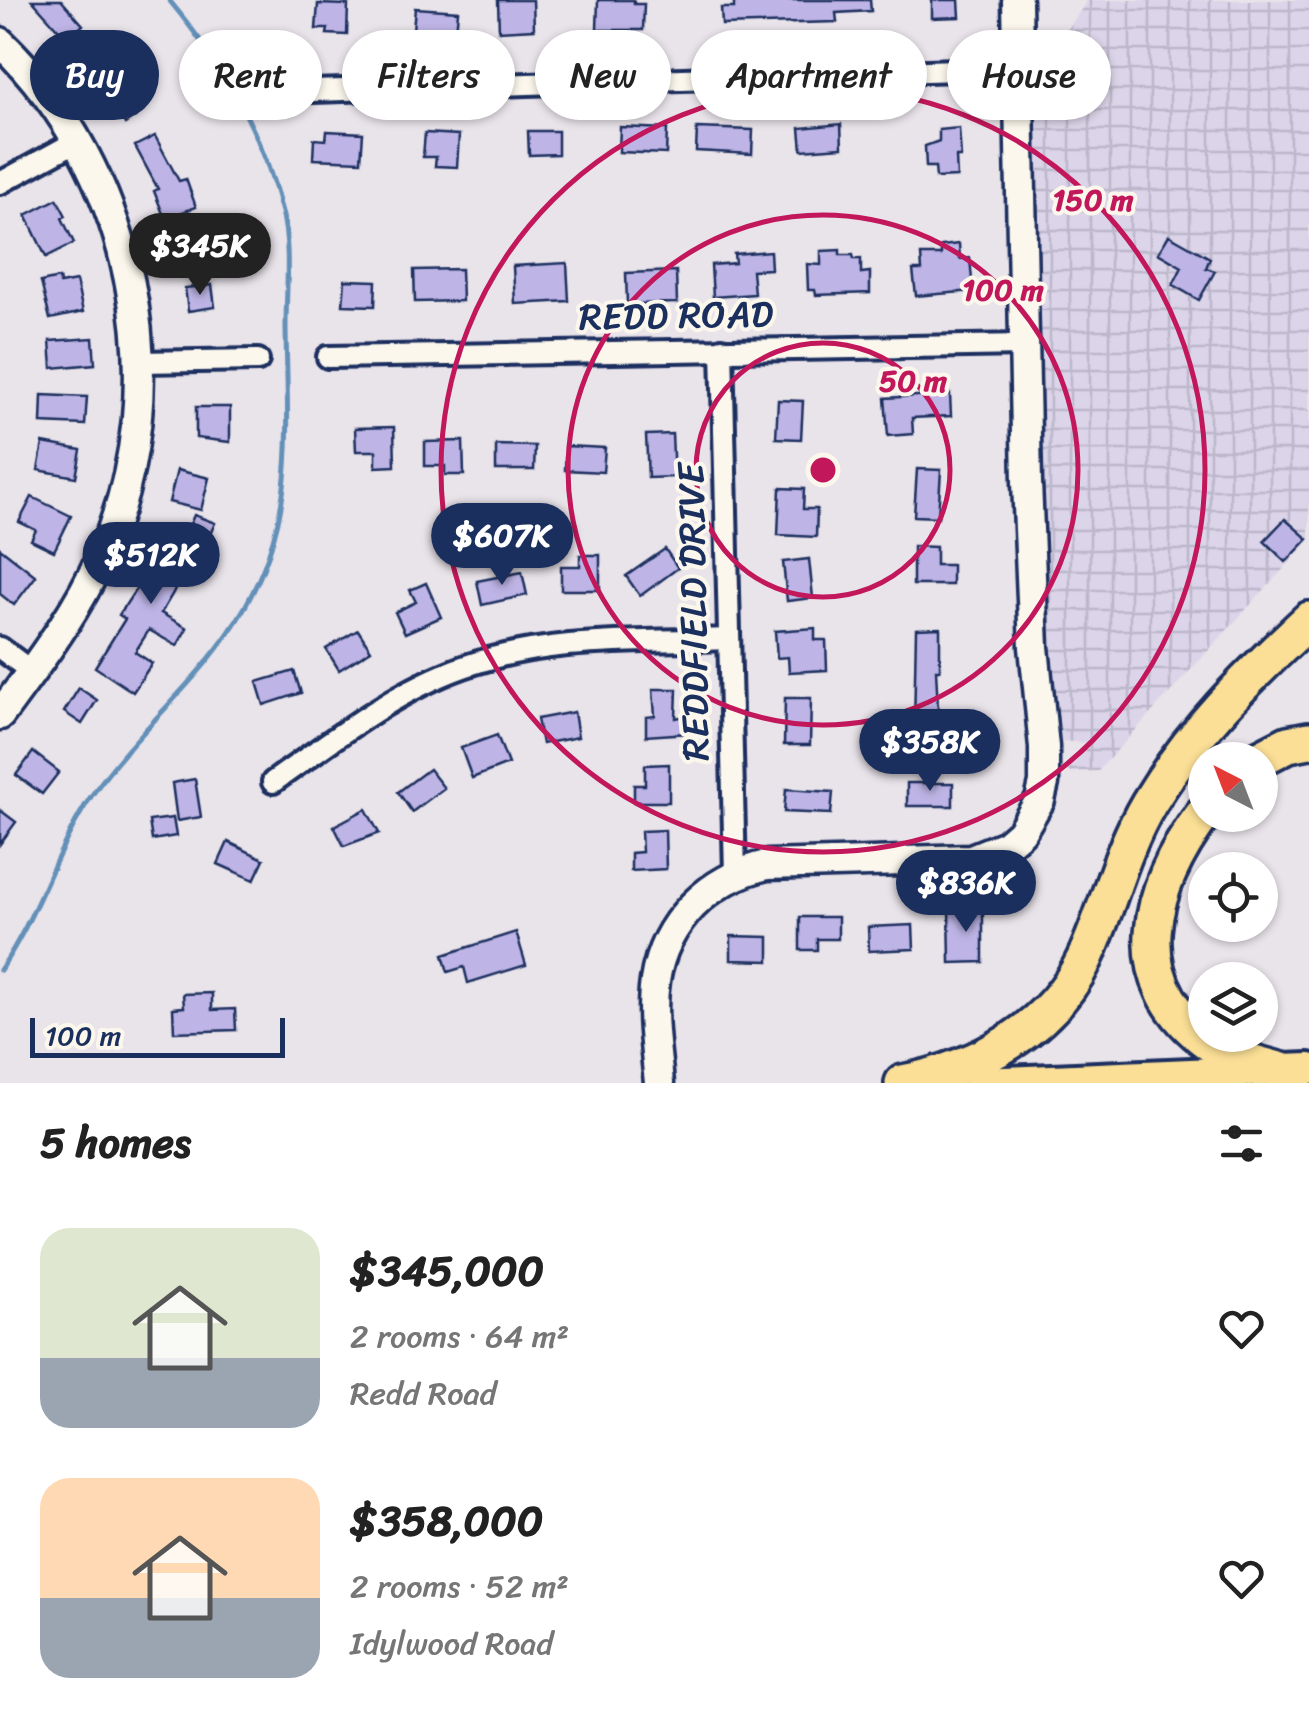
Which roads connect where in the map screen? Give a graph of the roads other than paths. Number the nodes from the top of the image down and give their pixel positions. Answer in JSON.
{"nodes":[{"id":1,"x":1017,"y":0,"type":"edge"},
{"id":2,"x":1018,"y":30,"type":"edge"},
{"id":3,"x":0,"y":42,"type":"edge"},
{"id":4,"x":947,"y":70,"type":"edge"},
{"id":5,"x":322,"y":90,"type":"edge"},
{"id":6,"x":1020,"y":120,"type":"edge"},
{"id":7,"x":77,"y":141,"type":"junction"},
{"id":8,"x":0,"y":183,"type":"edge"},
{"id":9,"x":1025,"y":345,"type":"junction"},
{"id":10,"x":722,"y":349,"type":"junction"},
{"id":11,"x":328,"y":357,"type":"dead end"},
{"id":12,"x":258,"y":360,"type":"dead end"},
{"id":13,"x":139,"y":362,"type":"junction"},
{"id":14,"x":1309,"y":620,"type":"edge"},
{"id":15,"x":730,"y":640,"type":"junction"},
{"id":16,"x":0,"y":648,"type":"edge"},
{"id":17,"x":32,"y":672,"type":"junction"},
{"id":18,"x":0,"y":714,"type":"edge"},
{"id":19,"x":1309,"y":740,"type":"edge"},
{"id":20,"x":1278,"y":749,"type":"edge"},
{"id":21,"x":273,"y":782,"type":"dead end"},
{"id":22,"x":1192,"y":832,"type":"edge"},
{"id":23,"x":735,"y":874,"type":"junction"},
{"id":24,"x":1296,"y":1070,"type":"edge"},
{"id":25,"x":659,"y":1083,"type":"edge"},
{"id":26,"x":903,"y":1083,"type":"edge"},
{"id":27,"x":981,"y":1083,"type":"edge"}],
"edges":[{"from":1,"to":2,"type":"main road"},
{"from":3,"to":7,"type":"main road"},
{"from":4,"to":5,"type":"street"},
{"from":6,"to":9,"type":"main road"},
{"from":7,"to":8,"type":"street"},
{"from":7,"to":13,"type":"main road"},
{"from":9,"to":10,"type":"street","name":"REDD ROAD"},
{"from":9,"to":23,"type":"main road"},
{"from":10,"to":11,"type":"street","name":"REDD ROAD"},
{"from":10,"to":15,"type":"street","name":"REDDFIELD DRIVE"},
{"from":12,"to":13,"type":"street"},
{"from":13,"to":17,"type":"main road"},
{"from":14,"to":26,"type":"highway"},
{"from":15,"to":21,"type":"street"},
{"from":15,"to":23,"type":"street","name":"REDDFIELD DRIVE"},
{"from":16,"to":17,"type":"street"},
{"from":17,"to":18,"type":"main road"},
{"from":19,"to":20,"type":"highway"},
{"from":22,"to":24,"type":"highway"},
{"from":23,"to":25,"type":"main road"},
{"from":24,"to":27,"type":"main road"}]}
